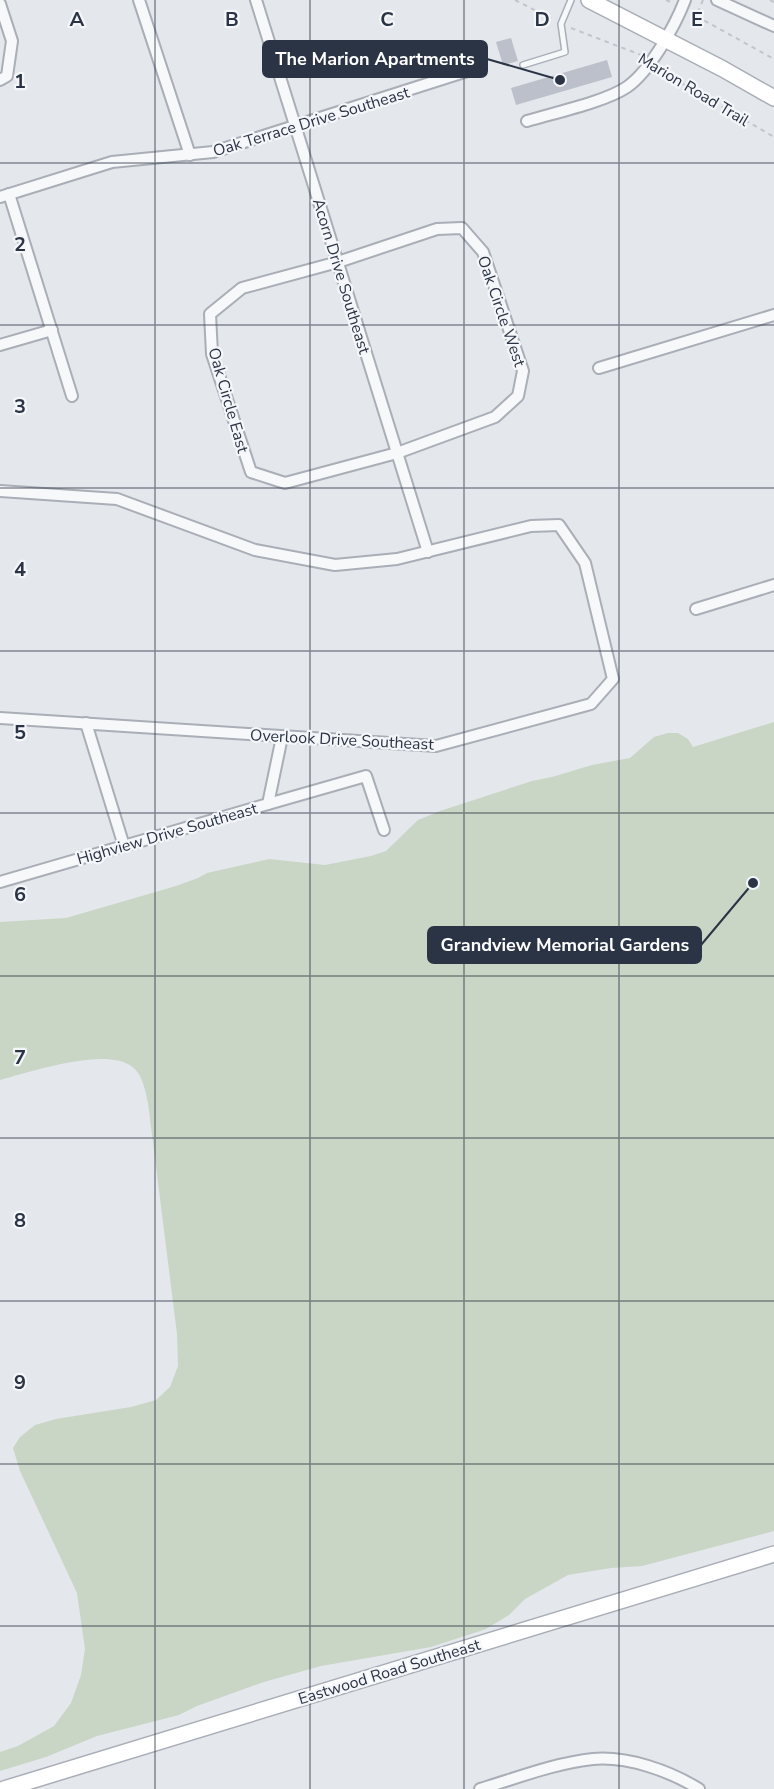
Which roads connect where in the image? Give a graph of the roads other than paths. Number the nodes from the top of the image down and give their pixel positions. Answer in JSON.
{"nodes":[{"id":1,"x":139,"y":0,"type":"edge"},
{"id":2,"x":256,"y":0,"type":"edge"},
{"id":3,"x":571,"y":0,"type":"edge"},
{"id":4,"x":589,"y":0,"type":"edge"},
{"id":5,"x":685,"y":0,"type":"edge"},
{"id":6,"x":717,"y":0,"type":"edge"},
{"id":7,"x":0,"y":4,"type":"edge"},
{"id":8,"x":774,"y":26,"type":"edge"},
{"id":9,"x":667,"y":39,"type":"junction"},
{"id":10,"x":523,"y":65,"type":"dead end"},
{"id":11,"x":480,"y":67,"type":"dead end"},
{"id":12,"x":0,"y":80,"type":"edge"},
{"id":13,"x":774,"y":98,"type":"edge"},
{"id":14,"x":527,"y":121,"type":"dead end"},
{"id":15,"x":296,"y":126,"type":"junction"},
{"id":16,"x":190,"y":155,"type":"junction"},
{"id":17,"x":5,"y":195,"type":"edge"},
{"id":18,"x":338,"y":262,"type":"junction"},
{"id":19,"x":774,"y":315,"type":"edge"},
{"id":20,"x":52,"y":330,"type":"junction"},
{"id":21,"x":0,"y":345,"type":"edge"},
{"id":22,"x":599,"y":368,"type":"dead end"},
{"id":23,"x":72,"y":396,"type":"dead end"},
{"id":24,"x":397,"y":453,"type":"junction"},
{"id":25,"x":0,"y":491,"type":"edge"},
{"id":26,"x":428,"y":552,"type":"junction"},
{"id":27,"x":774,"y":585,"type":"edge"},
{"id":28,"x":696,"y":609,"type":"dead end"},
{"id":29,"x":0,"y":718,"type":"edge"},
{"id":30,"x":86,"y":723,"type":"junction"},
{"id":31,"x":282,"y":737,"type":"junction"},
{"id":32,"x":268,"y":804,"type":"junction"},
{"id":33,"x":384,"y":830,"type":"dead end"},
{"id":34,"x":124,"y":846,"type":"junction"},
{"id":35,"x":0,"y":882,"type":"edge"},
{"id":36,"x":774,"y":1554,"type":"edge"},
{"id":37,"x":4,"y":1789,"type":"edge"},
{"id":38,"x":482,"y":1789,"type":"edge"},
{"id":39,"x":699,"y":1789,"type":"edge"}],
"edges":[{"from":1,"to":16,"type":"street"},
{"from":2,"to":15,"type":"street","name":"Acorn Drive Southeast"},
{"from":3,"to":10,"type":"lane"},
{"from":4,"to":9,"type":"street"},
{"from":5,"to":9,"type":"street"},
{"from":6,"to":8,"type":"street"},
{"from":7,"to":12,"type":"street"},
{"from":9,"to":13,"type":"street"},
{"from":9,"to":14,"type":"street"},
{"from":11,"to":15,"type":"street","name":"Oak Terrace Drive Southeast"},
{"from":15,"to":16,"type":"street","name":"Oak Terrace Drive Southeast"},
{"from":15,"to":18,"type":"street","name":"Acorn Drive Southeast"},
{"from":16,"to":17,"type":"street","name":"Oak Terrace Drive Southeast"},
{"from":17,"to":20,"type":"street"},
{"from":18,"to":24,"type":"street","name":"Acorn Drive Southeast"},
{"from":18,"to":24,"type":"street","name":"Oak Circle West"},
{"from":18,"to":24,"type":"street","name":"Oak Circle East"},
{"from":19,"to":22,"type":"street"},
{"from":20,"to":21,"type":"street"},
{"from":20,"to":23,"type":"street"},
{"from":24,"to":26,"type":"street","name":"Acorn Drive Southeast"},
{"from":25,"to":26,"type":"street","name":"Overlook Drive Southeast"},
{"from":26,"to":31,"type":"street","name":"Overlook Drive Southeast"},
{"from":27,"to":28,"type":"street"},
{"from":29,"to":30,"type":"street","name":"Overlook Drive Southeast"},
{"from":30,"to":31,"type":"street","name":"Overlook Drive Southeast"},
{"from":30,"to":34,"type":"street"},
{"from":31,"to":32,"type":"street","name":"Highview Drive Southeast"},
{"from":32,"to":33,"type":"street"},
{"from":32,"to":34,"type":"street","name":"Highview Drive Southeast"},
{"from":34,"to":35,"type":"street","name":"Highview Drive Southeast"},
{"from":36,"to":37,"type":"street","name":"Eastwood Road Southeast"},
{"from":38,"to":39,"type":"street"}]}
